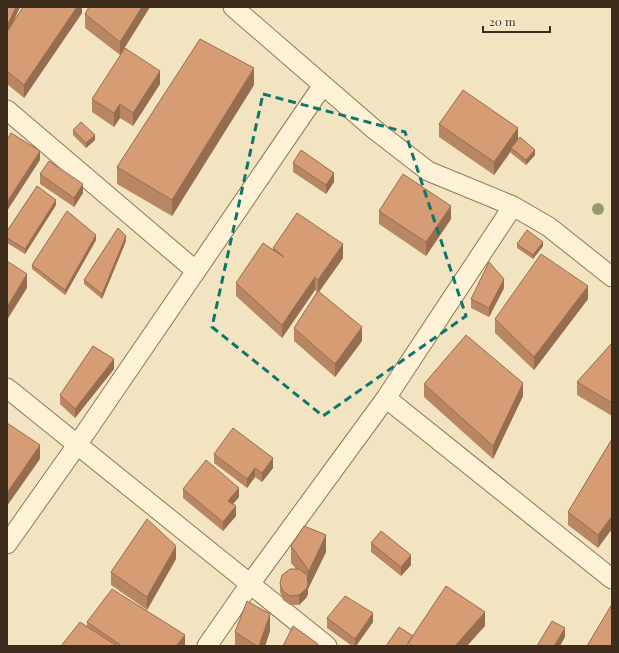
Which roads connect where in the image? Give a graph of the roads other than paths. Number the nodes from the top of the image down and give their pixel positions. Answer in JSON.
{"nodes":[{"id":1,"x":233,"y":7,"type":"edge"},
{"id":2,"x":323,"y":85,"type":"junction"},
{"id":3,"x":7,"y":110,"type":"edge"},
{"id":4,"x":513,"y":206,"type":"junction"},
{"id":5,"x":196,"y":271,"type":"junction"},
{"id":6,"x":612,"y":277,"type":"edge"},
{"id":7,"x":7,"y":388,"type":"edge"},
{"id":8,"x":386,"y":398,"type":"junction"},
{"id":9,"x":77,"y":445,"type":"junction"},
{"id":10,"x":7,"y":544,"type":"edge"},
{"id":11,"x":612,"y":579,"type":"edge"},
{"id":12,"x":250,"y":584,"type":"junction"},
{"id":13,"x":207,"y":646,"type":"edge"},
{"id":14,"x":326,"y":646,"type":"edge"}],
"edges":[{"from":1,"to":2,"type":"street"},
{"from":2,"to":4,"type":"street"},
{"from":2,"to":5,"type":"street"},
{"from":3,"to":5,"type":"street"},
{"from":4,"to":6,"type":"street"},
{"from":4,"to":8,"type":"street"},
{"from":5,"to":9,"type":"street"},
{"from":7,"to":9,"type":"street"},
{"from":8,"to":11,"type":"street"},
{"from":8,"to":12,"type":"street"},
{"from":9,"to":10,"type":"street"},
{"from":9,"to":12,"type":"street"},
{"from":12,"to":13,"type":"street"},
{"from":12,"to":14,"type":"street"}]}
